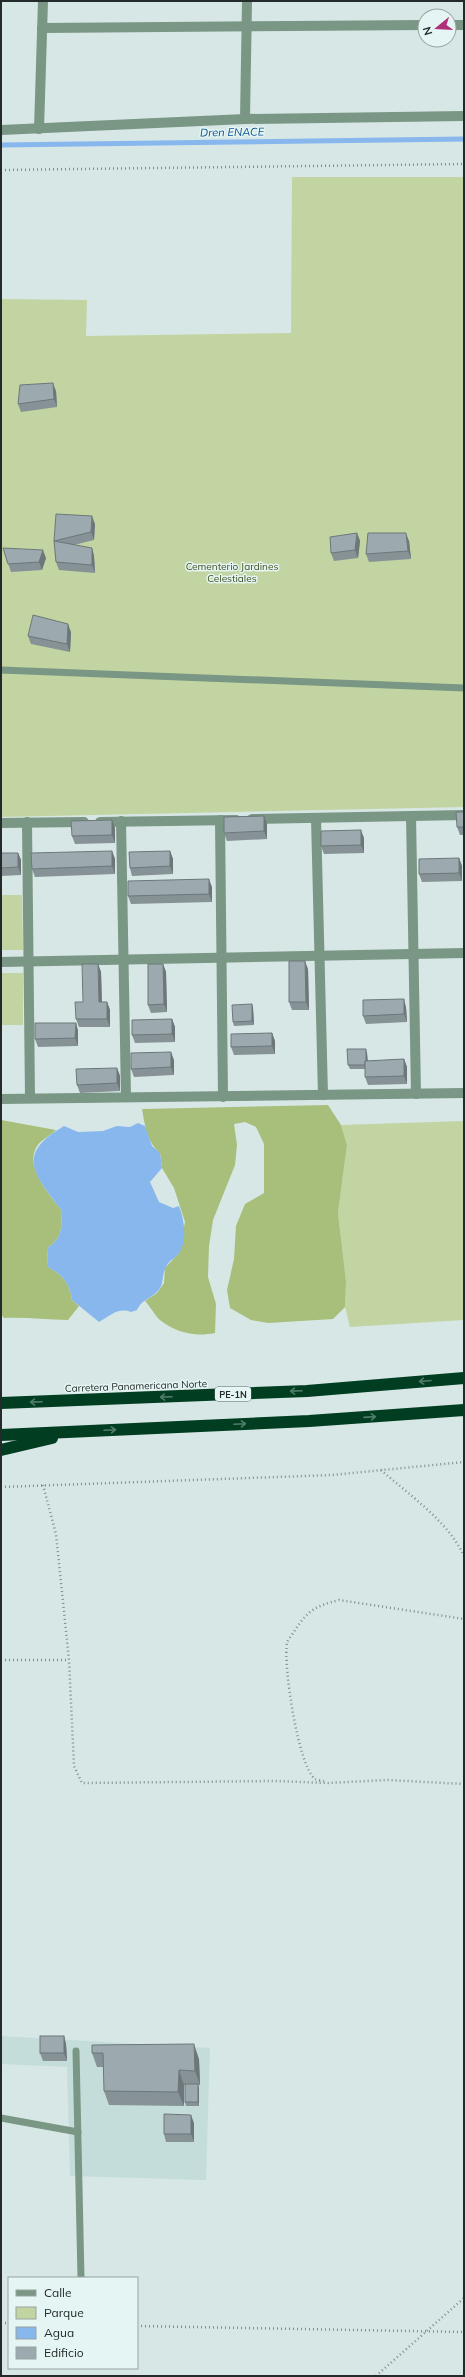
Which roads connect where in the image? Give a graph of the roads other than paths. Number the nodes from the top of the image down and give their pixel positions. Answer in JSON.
{"nodes":[{"id":1,"x":43,"y":1,"type":"edge"},
{"id":2,"x":247,"y":1,"type":"edge"},
{"id":3,"x":417,"y":25,"type":"edge"},
{"id":4,"x":247,"y":26,"type":"junction"},
{"id":5,"x":42,"y":28,"type":"junction"},
{"id":6,"x":464,"y":116,"type":"edge"},
{"id":7,"x":245,"y":119,"type":"junction"},
{"id":8,"x":39,"y":129,"type":"junction"},
{"id":9,"x":1,"y":130,"type":"edge"},
{"id":10,"x":1,"y":670,"type":"edge"},
{"id":11,"x":464,"y":688,"type":"edge"},
{"id":12,"x":464,"y":815,"type":"edge"},
{"id":13,"x":411,"y":816,"type":"junction"},
{"id":14,"x":316,"y":818,"type":"junction"},
{"id":15,"x":220,"y":820,"type":"junction"},
{"id":16,"x":121,"y":821,"type":"junction"},
{"id":17,"x":27,"y":822,"type":"junction"},
{"id":18,"x":1,"y":823,"type":"edge"},
{"id":19,"x":464,"y":953,"type":"edge"},
{"id":20,"x":413,"y":954,"type":"junction"},
{"id":21,"x":319,"y":956,"type":"junction"},
{"id":22,"x":221,"y":958,"type":"junction"},
{"id":23,"x":124,"y":960,"type":"junction"},
{"id":24,"x":1,"y":962,"type":"edge"},
{"id":25,"x":29,"y":962,"type":"junction"},
{"id":26,"x":464,"y":1093,"type":"edge"},
{"id":27,"x":416,"y":1094,"type":"junction"},
{"id":28,"x":323,"y":1095,"type":"junction"},
{"id":29,"x":126,"y":1097,"type":"junction"},
{"id":30,"x":224,"y":1097,"type":"junction"},
{"id":31,"x":30,"y":1098,"type":"junction"},
{"id":32,"x":1,"y":1099,"type":"edge"},
{"id":33,"x":464,"y":1378,"type":"edge"},
{"id":34,"x":1,"y":1403,"type":"edge"},
{"id":35,"x":464,"y":1410,"type":"edge"},
{"id":36,"x":82,"y":1431,"type":"junction"},
{"id":37,"x":1,"y":1435,"type":"edge"},
{"id":38,"x":1,"y":1450,"type":"edge"},
{"id":39,"x":76,"y":2051,"type":"dead end"},
{"id":40,"x":1,"y":2118,"type":"edge"},
{"id":41,"x":78,"y":2132,"type":"junction"},
{"id":42,"x":81,"y":2277,"type":"edge"}],
"edges":[{"from":1,"to":5,"type":"street"},
{"from":2,"to":4,"type":"street"},
{"from":3,"to":4,"type":"street"},
{"from":4,"to":5,"type":"street"},
{"from":4,"to":7,"type":"street"},
{"from":5,"to":8,"type":"street"},
{"from":6,"to":7,"type":"street"},
{"from":7,"to":8,"type":"street"},
{"from":8,"to":9,"type":"street"},
{"from":10,"to":11,"type":"lane"},
{"from":12,"to":13,"type":"street"},
{"from":13,"to":14,"type":"street"},
{"from":13,"to":20,"type":"street"},
{"from":14,"to":15,"type":"street"},
{"from":14,"to":21,"type":"street"},
{"from":15,"to":16,"type":"street"},
{"from":15,"to":22,"type":"street"},
{"from":16,"to":17,"type":"street"},
{"from":16,"to":23,"type":"street"},
{"from":17,"to":18,"type":"street"},
{"from":17,"to":25,"type":"street"},
{"from":19,"to":20,"type":"street"},
{"from":20,"to":21,"type":"street"},
{"from":20,"to":27,"type":"street"},
{"from":21,"to":22,"type":"street"},
{"from":21,"to":28,"type":"street"},
{"from":22,"to":23,"type":"street"},
{"from":22,"to":30,"type":"street"},
{"from":23,"to":25,"type":"street"},
{"from":23,"to":29,"type":"street"},
{"from":24,"to":25,"type":"street"},
{"from":25,"to":31,"type":"street"},
{"from":26,"to":27,"type":"street"},
{"from":27,"to":28,"type":"street"},
{"from":28,"to":30,"type":"street"},
{"from":29,"to":30,"type":"street"},
{"from":29,"to":31,"type":"street"},
{"from":31,"to":32,"type":"street"},
{"from":33,"to":34,"type":"highway","name":"Carretera Panamericana Norte","number":"PE-1N","one_way":true},
{"from":36,"to":35,"type":"highway","one_way":true},
{"from":36,"to":37,"type":"highway"},
{"from":36,"to":38,"type":"highway"},
{"from":39,"to":41,"type":"lane"},
{"from":40,"to":41,"type":"lane"},
{"from":41,"to":42,"type":"lane"}]}
